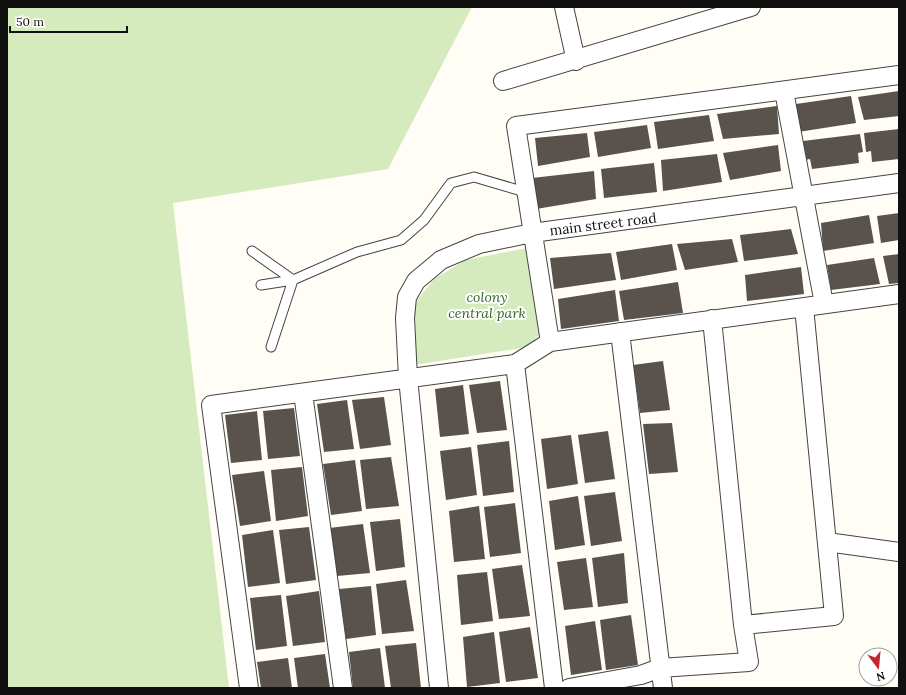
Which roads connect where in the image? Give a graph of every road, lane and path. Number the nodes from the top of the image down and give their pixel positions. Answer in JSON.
{"nodes":[{"id":1,"x":564,"y":7,"type":"edge"},
{"id":2,"x":751,"y":7,"type":"edge"},
{"id":3,"x":576,"y":61,"type":"junction"},
{"id":4,"x":899,"y":75,"type":"edge"},
{"id":5,"x":503,"y":81,"type":"dead end"},
{"id":6,"x":784,"y":91,"type":"junction"},
{"id":7,"x":899,"y":183,"type":"edge"},
{"id":8,"x":525,"y":192,"type":"junction"},
{"id":9,"x":803,"y":197,"type":"junction"},
{"id":10,"x":532,"y":233,"type":"junction"},
{"id":11,"x":252,"y":252,"type":"dead end"},
{"id":12,"x":292,"y":280,"type":"junction"},
{"id":13,"x":261,"y":285,"type":"dead end"},
{"id":14,"x":899,"y":294,"type":"edge"},
{"id":15,"x":824,"y":304,"type":"junction"},
{"id":16,"x":804,"y":307,"type":"junction"},
{"id":17,"x":712,"y":319,"type":"junction"},
{"id":18,"x":620,"y":332,"type":"junction"},
{"id":19,"x":550,"y":342,"type":"junction"},
{"id":20,"x":270,"y":347,"type":"dead end"},
{"id":21,"x":515,"y":364,"type":"junction"},
{"id":22,"x":408,"y":378,"type":"junction"},
{"id":23,"x":303,"y":392,"type":"junction"},
{"id":24,"x":827,"y":542,"type":"junction"},
{"id":25,"x":899,"y":552,"type":"edge"},
{"id":26,"x":743,"y":625,"type":"junction"},
{"id":27,"x":660,"y":668,"type":"junction"},
{"id":28,"x":249,"y":688,"type":"edge"},
{"id":29,"x":343,"y":688,"type":"edge"},
{"id":30,"x":439,"y":688,"type":"edge"},
{"id":31,"x":554,"y":688,"type":"edge"},
{"id":32,"x":569,"y":688,"type":"edge"},
{"id":33,"x":663,"y":688,"type":"edge"}],
"edges":[{"from":1,"to":3,"type":"street"},
{"from":2,"to":3,"type":"street"},
{"from":3,"to":5,"type":"street"},
{"from":4,"to":6,"type":"street"},
{"from":6,"to":8,"type":"street"},
{"from":6,"to":9,"type":"street"},
{"from":7,"to":9,"type":"street","name":"main street road"},
{"from":8,"to":10,"type":"street"},
{"from":8,"to":12,"type":"lane"},
{"from":9,"to":10,"type":"street","name":"main street road"},
{"from":9,"to":15,"type":"street"},
{"from":10,"to":19,"type":"street"},
{"from":10,"to":22,"type":"street","name":"main street road"},
{"from":11,"to":12,"type":"lane"},
{"from":12,"to":13,"type":"lane"},
{"from":12,"to":20,"type":"lane"},
{"from":14,"to":15,"type":"street"},
{"from":15,"to":16,"type":"street"},
{"from":16,"to":17,"type":"street"},
{"from":16,"to":24,"type":"street"},
{"from":17,"to":18,"type":"street"},
{"from":17,"to":26,"type":"street"},
{"from":18,"to":19,"type":"street"},
{"from":18,"to":27,"type":"street"},
{"from":19,"to":21,"type":"street"},
{"from":21,"to":22,"type":"street"},
{"from":21,"to":31,"type":"street"},
{"from":22,"to":23,"type":"street"},
{"from":22,"to":30,"type":"street","name":"main street road"},
{"from":23,"to":28,"type":"street"},
{"from":23,"to":29,"type":"street"},
{"from":24,"to":25,"type":"street"},
{"from":24,"to":26,"type":"street"},
{"from":26,"to":27,"type":"street"},
{"from":27,"to":32,"type":"street"},
{"from":27,"to":33,"type":"street"}]}
